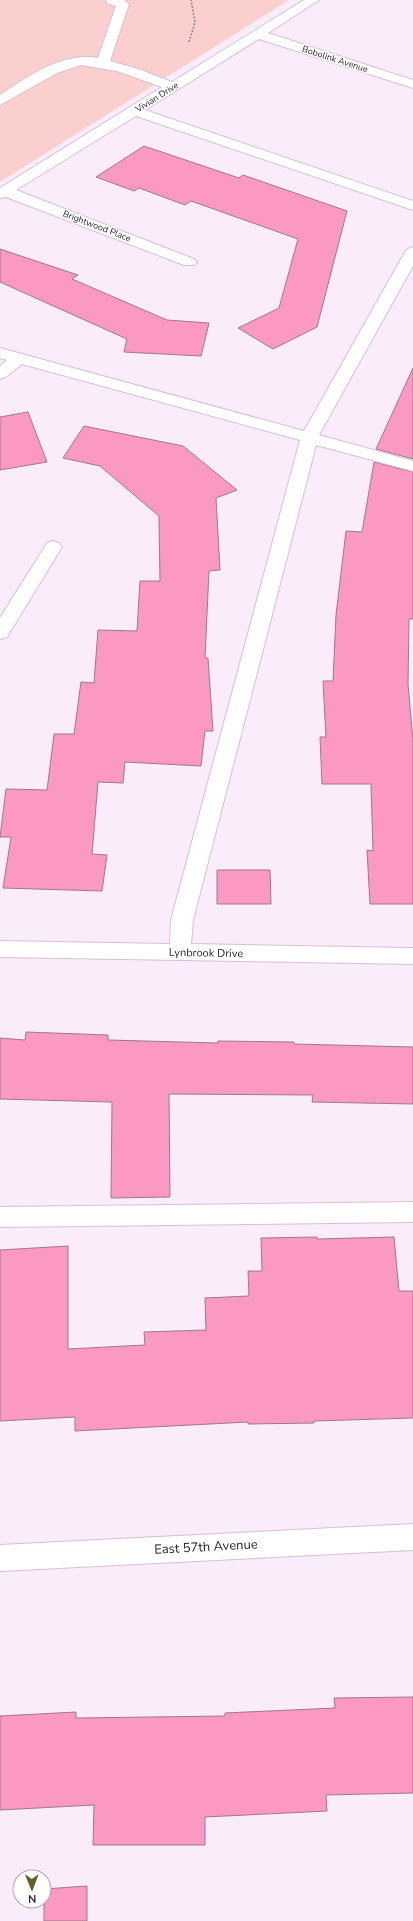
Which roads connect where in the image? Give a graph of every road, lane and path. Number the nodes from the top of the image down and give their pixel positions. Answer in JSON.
{"nodes":[{"id":1,"x":112,"y":0,"type":"edge"},
{"id":2,"x":191,"y":0,"type":"edge"},
{"id":3,"x":313,"y":0,"type":"edge"},
{"id":4,"x":257,"y":34,"type":"junction"},
{"id":5,"x":188,"y":45,"type":"dead end"},
{"id":6,"x":103,"y":62,"type":"junction"},
{"id":7,"x":413,"y":84,"type":"edge"},
{"id":8,"x":173,"y":87,"type":"junction"},
{"id":9,"x":0,"y":101,"type":"edge"},
{"id":10,"x":135,"y":111,"type":"junction"},
{"id":11,"x":3,"y":192,"type":"edge"},
{"id":12,"x":413,"y":206,"type":"edge"},
{"id":13,"x":413,"y":252,"type":"edge"},
{"id":14,"x":189,"y":262,"type":"dead end"},
{"id":15,"x":0,"y":353,"type":"edge"},
{"id":16,"x":20,"y":358,"type":"junction"},
{"id":17,"x":0,"y":374,"type":"edge"},
{"id":18,"x":308,"y":438,"type":"junction"},
{"id":19,"x":413,"y":466,"type":"edge"},
{"id":20,"x":53,"y":547,"type":"dead end"},
{"id":21,"x":0,"y":633,"type":"edge"},
{"id":22,"x":0,"y":949,"type":"edge"},
{"id":23,"x":180,"y":952,"type":"junction"},
{"id":24,"x":413,"y":956,"type":"edge"},
{"id":25,"x":413,"y":1212,"type":"edge"},
{"id":26,"x":0,"y":1217,"type":"edge"},
{"id":27,"x":413,"y":1537,"type":"edge"},
{"id":28,"x":0,"y":1558,"type":"edge"}],
"edges":[{"from":1,"to":6,"type":"street"},
{"from":2,"to":5,"type":"path"},
{"from":3,"to":4,"type":"street","name":"Vivian Drive"},
{"from":4,"to":7,"type":"street","name":"Bobolink Avenue"},
{"from":4,"to":8,"type":"street","name":"Vivian Drive"},
{"from":6,"to":8,"type":"street"},
{"from":6,"to":9,"type":"street"},
{"from":8,"to":10,"type":"street","name":"Vivian Drive"},
{"from":10,"to":11,"type":"street","name":"Vivian Drive"},
{"from":10,"to":12,"type":"street"},
{"from":11,"to":14,"type":"street","name":"Brightwood Place"},
{"from":13,"to":18,"type":"street"},
{"from":15,"to":16,"type":"street"},
{"from":16,"to":17,"type":"street"},
{"from":16,"to":18,"type":"street"},
{"from":18,"to":19,"type":"street"},
{"from":18,"to":23,"type":"street"},
{"from":20,"to":21,"type":"street"},
{"from":22,"to":23,"type":"street","name":"Lynbrook Drive"},
{"from":23,"to":24,"type":"street","name":"Lynbrook Drive"},
{"from":25,"to":26,"type":"street"},
{"from":27,"to":28,"type":"street","name":"East 57th Avenue"}]}
